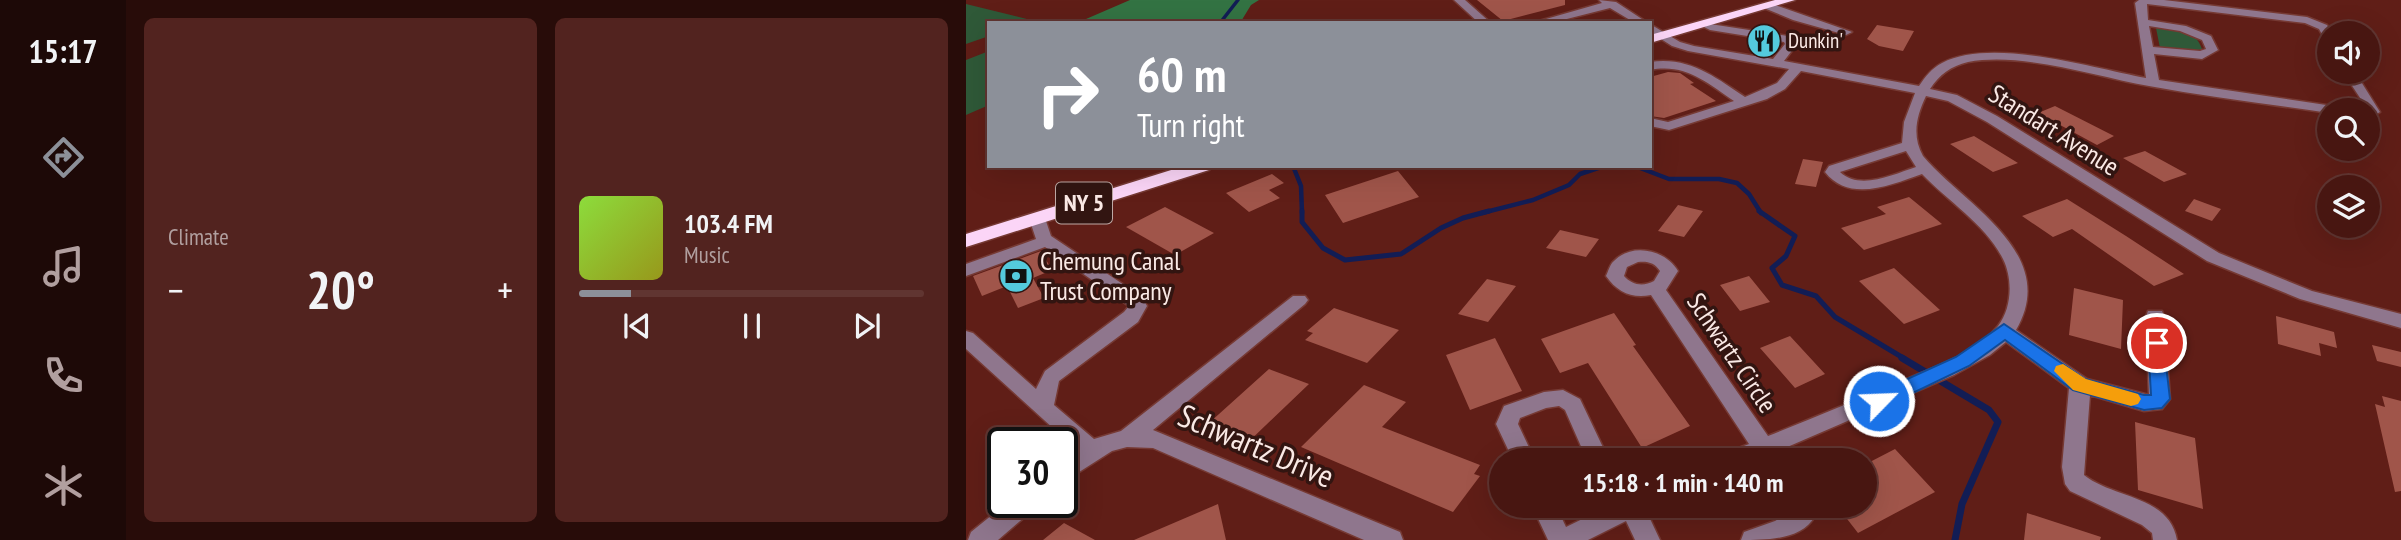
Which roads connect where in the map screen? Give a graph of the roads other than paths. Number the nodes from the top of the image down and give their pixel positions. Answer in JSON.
{"nodes":[{"id":1,"x":1789,"y":0,"type":"edge"},
{"id":2,"x":2145,"y":0,"type":"edge"},
{"id":3,"x":1464,"y":2,"type":"edge"},
{"id":4,"x":1608,"y":2,"type":"edge"},
{"id":5,"x":1768,"y":6,"type":"junction"},
{"id":6,"x":1484,"y":21,"type":"edge"},
{"id":7,"x":1543,"y":21,"type":"edge"},
{"id":8,"x":1640,"y":21,"type":"edge"},
{"id":9,"x":2143,"y":22,"type":"junction"},
{"id":10,"x":2317,"y":24,"type":"edge"},
{"id":11,"x":1710,"y":27,"type":"dead end"},
{"id":12,"x":1846,"y":32,"type":"dead end"},
{"id":13,"x":1656,"y":37,"type":"edge"},
{"id":14,"x":2147,"y":50,"type":"junction"},
{"id":15,"x":1776,"y":64,"type":"junction"},
{"id":16,"x":1652,"y":65,"type":"edge"},
{"id":17,"x":1798,"y":67,"type":"junction"},
{"id":18,"x":2152,"y":83,"type":"junction"},
{"id":19,"x":1924,"y":89,"type":"junction"},
{"id":20,"x":1738,"y":105,"type":"junction"},
{"id":21,"x":2317,"y":108,"type":"edge"},
{"id":22,"x":1652,"y":124,"type":"edge"},
{"id":23,"x":1652,"y":133,"type":"edge"},
{"id":24,"x":1909,"y":145,"type":"junction"},
{"id":25,"x":1197,"y":168,"type":"edge"},
{"id":26,"x":1927,"y":168,"type":"junction"},
{"id":27,"x":1037,"y":218,"type":"junction"},
{"id":28,"x":966,"y":241,"type":"edge"},
{"id":29,"x":1047,"y":241,"type":"junction"},
{"id":30,"x":966,"y":270,"type":"edge"},
{"id":31,"x":1656,"y":289,"type":"dead end"},
{"id":32,"x":1299,"y":300,"type":"dead end"},
{"id":33,"x":2155,"y":316,"type":"dead end"},
{"id":34,"x":2401,"y":321,"type":"edge"},
{"id":35,"x":2004,"y":331,"type":"junction"},
{"id":36,"x":966,"y":338,"type":"edge"},
{"id":37,"x":2080,"y":385,"type":"junction"},
{"id":38,"x":1043,"y":408,"type":"junction"},
{"id":39,"x":1129,"y":438,"type":"junction"},
{"id":40,"x":1518,"y":448,"type":"edge"},
{"id":41,"x":1593,"y":448,"type":"edge"},
{"id":42,"x":1764,"y":448,"type":"edge"},
{"id":43,"x":1781,"y":448,"type":"edge"},
{"id":44,"x":1092,"y":450,"type":"junction"},
{"id":45,"x":1078,"y":461,"type":"edge"},
{"id":46,"x":1007,"y":518,"type":"edge"},
{"id":47,"x":1550,"y":518,"type":"edge"},
{"id":48,"x":1605,"y":518,"type":"edge"},
{"id":49,"x":1633,"y":518,"type":"edge"},
{"id":50,"x":1800,"y":518,"type":"edge"},
{"id":51,"x":980,"y":540,"type":"edge"},
{"id":52,"x":1391,"y":540,"type":"edge"},
{"id":53,"x":1562,"y":540,"type":"edge"},
{"id":54,"x":1648,"y":540,"type":"edge"},
{"id":55,"x":1753,"y":540,"type":"edge"},
{"id":56,"x":2165,"y":540,"type":"edge"}],
"edges":[{"from":1,"to":5,"type":"highway"},
{"from":2,"to":9,"type":"street"},
{"from":2,"to":10,"type":"street"},
{"from":3,"to":6,"type":"street"},
{"from":4,"to":7,"type":"street"},
{"from":4,"to":8,"type":"street"},
{"from":5,"to":12,"type":"street"},
{"from":5,"to":13,"type":"highway"},
{"from":9,"to":14,"type":"street"},
{"from":9,"to":14,"type":"street"},
{"from":11,"to":15,"type":"street"},
{"from":13,"to":15,"type":"street","name":"Standart Avenue"},
{"from":14,"to":18,"type":"street"},
{"from":15,"to":17,"type":"street","name":"Standart Avenue"},
{"from":16,"to":20,"type":"street"},
{"from":17,"to":19,"type":"street","name":"Standart Avenue"},
{"from":17,"to":20,"type":"street"},
{"from":18,"to":19,"type":"street"},
{"from":18,"to":21,"type":"street"},
{"from":19,"to":24,"type":"street"},
{"from":19,"to":34,"type":"street","name":"Standart Avenue"},
{"from":20,"to":22,"type":"street"},
{"from":20,"to":23,"type":"street"},
{"from":24,"to":26,"type":"street"},
{"from":24,"to":26,"type":"street"},
{"from":25,"to":27,"type":"highway","number":"NY 5"},
{"from":26,"to":35,"type":"street"},
{"from":27,"to":28,"type":"highway","number":"NY 5"},
{"from":27,"to":29,"type":"street"},
{"from":29,"to":30,"type":"street"},
{"from":29,"to":38,"type":"street"},
{"from":31,"to":42,"type":"street","name":"Schwartz Circle"},
{"from":32,"to":39,"type":"street"},
{"from":33,"to":37,"type":"street"},
{"from":35,"to":37,"type":"street"},
{"from":35,"to":43,"type":"street"},
{"from":36,"to":38,"type":"street"},
{"from":37,"to":56,"type":"street"},
{"from":38,"to":44,"type":"street"},
{"from":39,"to":44,"type":"street","name":"Schwartz Drive"},
{"from":39,"to":52,"type":"street","name":"Schwartz Drive"},
{"from":40,"to":41,"type":"street"},
{"from":44,"to":45,"type":"street","name":"Schwartz Drive"},
{"from":46,"to":51,"type":"street"},
{"from":47,"to":53,"type":"street"},
{"from":48,"to":53,"type":"street"},
{"from":49,"to":54,"type":"street"},
{"from":50,"to":55,"type":"street"}]}
